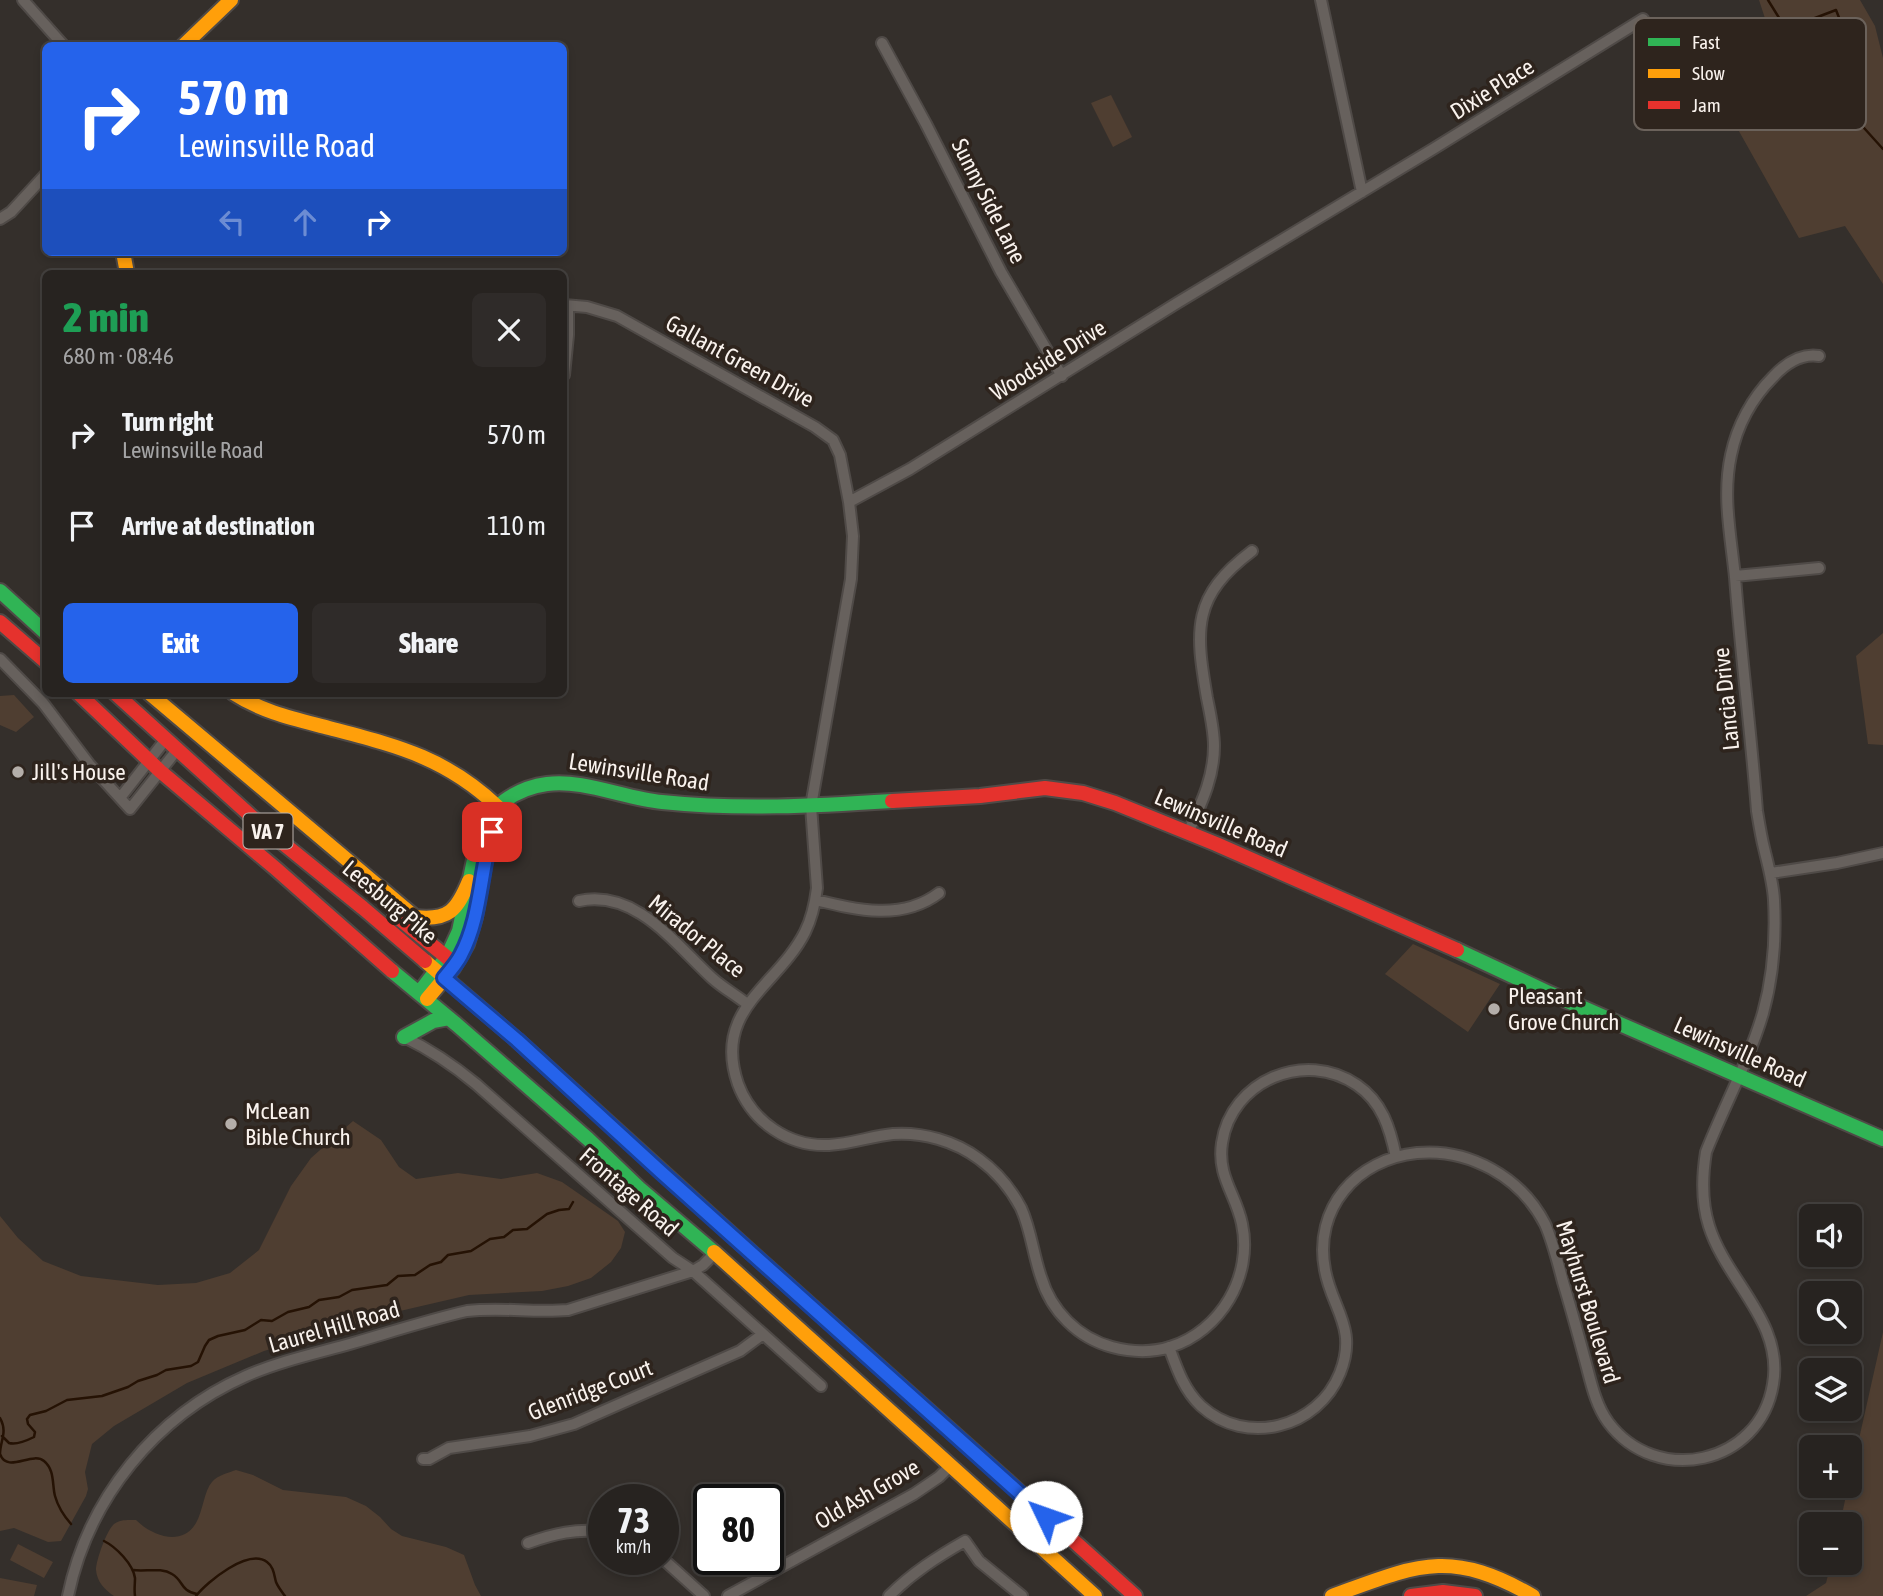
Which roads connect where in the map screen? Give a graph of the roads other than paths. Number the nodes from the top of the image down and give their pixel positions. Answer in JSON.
{"nodes":[{"id":1,"x":23,"y":0,"type":"edge"},
{"id":2,"x":231,"y":0,"type":"edge"},
{"id":3,"x":1321,"y":0,"type":"edge"},
{"id":4,"x":1634,"y":25,"type":"edge"},
{"id":5,"x":60,"y":42,"type":"edge"},
{"id":6,"x":187,"y":42,"type":"edge"},
{"id":7,"x":882,"y":43,"type":"dead end"},
{"id":8,"x":42,"y":178,"type":"edge"},
{"id":9,"x":1362,"y":192,"type":"junction"},
{"id":10,"x":0,"y":219,"type":"edge"},
{"id":11,"x":567,"y":306,"type":"edge"},
{"id":12,"x":567,"y":320,"type":"edge"},
{"id":13,"x":567,"y":345,"type":"edge"},
{"id":14,"x":1819,"y":356,"type":"dead end"},
{"id":15,"x":1062,"y":376,"type":"junction"},
{"id":16,"x":849,"y":502,"type":"junction"},
{"id":17,"x":1252,"y":551,"type":"dead end"},
{"id":18,"x":1819,"y":568,"type":"dead end"},
{"id":19,"x":1735,"y":576,"type":"junction"},
{"id":20,"x":2,"y":593,"type":"edge"},
{"id":21,"x":42,"y":620,"type":"edge"},
{"id":22,"x":0,"y":622,"type":"edge"},
{"id":23,"x":42,"y":629,"type":"edge"},
{"id":24,"x":0,"y":659,"type":"edge"},
{"id":25,"x":42,"y":659,"type":"edge"},
{"id":26,"x":82,"y":697,"type":"edge"},
{"id":27,"x":119,"y":697,"type":"edge"},
{"id":28,"x":154,"y":697,"type":"edge"},
{"id":29,"x":240,"y":697,"type":"edge"},
{"id":30,"x":172,"y":744,"type":"junction"},
{"id":31,"x":148,"y":760,"type":"junction"},
{"id":32,"x":160,"y":771,"type":"junction"},
{"id":33,"x":120,"y":798,"type":"junction"},
{"id":34,"x":811,"y":806,"type":"junction"},
{"id":35,"x":498,"y":807,"type":"junction"},
{"id":36,"x":1188,"y":832,"type":"junction"},
{"id":37,"x":1883,"y":853,"type":"edge"},
{"id":38,"x":1771,"y":873,"type":"junction"},
{"id":39,"x":469,"y":881,"type":"junction"},
{"id":40,"x":939,"y":893,"type":"dead end"},
{"id":41,"x":816,"y":900,"type":"junction"},
{"id":42,"x":579,"y":901,"type":"dead end"},
{"id":43,"x":450,"y":961,"type":"junction"},
{"id":44,"x":440,"y":974,"type":"junction"},
{"id":45,"x":423,"y":996,"type":"junction"},
{"id":46,"x":747,"y":1004,"type":"junction"},
{"id":47,"x":449,"y":1018,"type":"junction"},
{"id":48,"x":404,"y":1037,"type":"joint"},
{"id":49,"x":1738,"y":1076,"type":"junction"},
{"id":50,"x":1883,"y":1139,"type":"edge"},
{"id":51,"x":1396,"y":1157,"type":"junction"},
{"id":52,"x":715,"y":1253,"type":"junction"},
{"id":53,"x":693,"y":1271,"type":"junction"},
{"id":54,"x":763,"y":1334,"type":"junction"},
{"id":55,"x":1169,"y":1347,"type":"junction"},
{"id":56,"x":821,"y":1386,"type":"dead end"},
{"id":57,"x":423,"y":1459,"type":"dead end"},
{"id":58,"x":951,"y":1465,"type":"junction"},
{"id":59,"x":588,"y":1531,"type":"edge"},
{"id":60,"x":528,"y":1544,"type":"dead end"},
{"id":61,"x":1104,"y":1568,"type":"junction"},
{"id":62,"x":679,"y":1573,"type":"edge"},
{"id":63,"x":1385,"y":1578,"type":"junction"},
{"id":64,"x":68,"y":1596,"type":"edge"},
{"id":65,"x":704,"y":1596,"type":"edge"},
{"id":66,"x":728,"y":1596,"type":"edge"},
{"id":67,"x":889,"y":1596,"type":"edge"},
{"id":68,"x":1022,"y":1596,"type":"edge"},
{"id":69,"x":1095,"y":1596,"type":"edge"},
{"id":70,"x":1135,"y":1596,"type":"edge"},
{"id":71,"x":1143,"y":1596,"type":"edge"},
{"id":72,"x":1332,"y":1596,"type":"edge"},
{"id":73,"x":1357,"y":1596,"type":"edge"},
{"id":74,"x":1411,"y":1596,"type":"edge"},
{"id":75,"x":1475,"y":1596,"type":"edge"},
{"id":76,"x":1533,"y":1596,"type":"edge"}],
"edges":[{"from":1,"to":5,"type":"street"},
{"from":2,"to":6,"type":"main road"},
{"from":3,"to":9,"type":"street"},
{"from":4,"to":9,"type":"street","name":"Dixie Place"},
{"from":7,"to":15,"type":"street","name":"Sunny Side Lane"},
{"from":8,"to":10,"type":"street"},
{"from":9,"to":15,"type":"street","name":"Woodside Drive"},
{"from":11,"to":16,"type":"street","name":"Gallant Green Drive"},
{"from":12,"to":13,"type":"street"},
{"from":14,"to":19,"type":"street","name":"Lancia Drive"},
{"from":15,"to":16,"type":"street","name":"Woodside Drive"},
{"from":16,"to":34,"type":"street"},
{"from":17,"to":36,"type":"street"},
{"from":18,"to":19,"type":"street"},
{"from":19,"to":38,"type":"street","name":"Lancia Drive"},
{"from":20,"to":21,"type":"main road"},
{"from":20,"to":23,"type":"main road"},
{"from":22,"to":25,"type":"main road"},
{"from":24,"to":33,"type":"street"},
{"from":26,"to":31,"type":"main road"},
{"from":27,"to":30,"type":"main road","name":"Leesburg Pike","number":"VA 7"},
{"from":28,"to":39,"type":"main road"},
{"from":29,"to":35,"type":"main road"},
{"from":30,"to":31,"type":"street"},
{"from":30,"to":32,"type":"street"},
{"from":30,"to":43,"type":"main road"},
{"from":30,"to":44,"type":"main road","name":"Leesburg Pike","number":"VA 7"},
{"from":31,"to":32,"type":"main road"},
{"from":31,"to":33,"type":"street"},
{"from":32,"to":33,"type":"street"},
{"from":32,"to":45,"type":"main road","number":"VA 7"},
{"from":34,"to":35,"type":"main road","name":"Lewinsville Road"},
{"from":34,"to":36,"type":"main road","name":"Lewinsville Road"},
{"from":34,"to":41,"type":"street"},
{"from":35,"to":39,"type":"main road","name":"Lewinsville Road"},
{"from":35,"to":43,"type":"main road","name":"Lewinsville Road"},
{"from":36,"to":49,"type":"main road","name":"Lewinsville Road"},
{"from":37,"to":38,"type":"street"},
{"from":38,"to":49,"type":"street","name":"Lancia Drive"},
{"from":39,"to":43,"type":"main road","name":"Lewinsville Road"},
{"from":40,"to":41,"type":"street"},
{"from":41,"to":46,"type":"street"},
{"from":42,"to":46,"type":"street","name":"Mirador Place"},
{"from":43,"to":44,"type":"main road","name":"Lewinsville Road"},
{"from":44,"to":45,"type":"main road","name":"Lewinsville Road"},
{"from":44,"to":61,"type":"main road","name":"Leesburg Pike","number":"VA 7"},
{"from":45,"to":47,"type":"main road","number":"VA 7"},
{"from":46,"to":55,"type":"street"},
{"from":47,"to":48,"type":"main road"},
{"from":47,"to":52,"type":"main road","number":"VA 7"},
{"from":48,"to":53,"type":"street","name":"Frontage Road"},
{"from":49,"to":50,"type":"main road","name":"Lewinsville Road"},
{"from":49,"to":51,"type":"street","name":"Mayhurst Boulevard"},
{"from":51,"to":55,"type":"street","name":"Mayhurst Boulevard"},
{"from":51,"to":55,"type":"street"},
{"from":52,"to":53,"type":"street","name":"Laurel Hill Road"},
{"from":52,"to":58,"type":"main road","number":"VA 7"},
{"from":53,"to":54,"type":"street","name":"Frontage Road"},
{"from":53,"to":64,"type":"street","name":"Laurel Hill Road"},
{"from":54,"to":56,"type":"street","name":"Frontage Road"},
{"from":54,"to":57,"type":"street","name":"Glenridge Court"},
{"from":58,"to":66,"type":"street","name":"Old Ash Grove"},
{"from":58,"to":69,"type":"main road","number":"VA 7"},
{"from":59,"to":60,"type":"street"},
{"from":61,"to":70,"type":"main road","name":"Leesburg Pike","number":"VA 7"},
{"from":61,"to":71,"type":"main road"},
{"from":62,"to":65,"type":"street"},
{"from":63,"to":72,"type":"main road"},
{"from":63,"to":73,"type":"main road"},
{"from":63,"to":76,"type":"main road"},
{"from":67,"to":68,"type":"street"},
{"from":74,"to":75,"type":"main road"}]}
